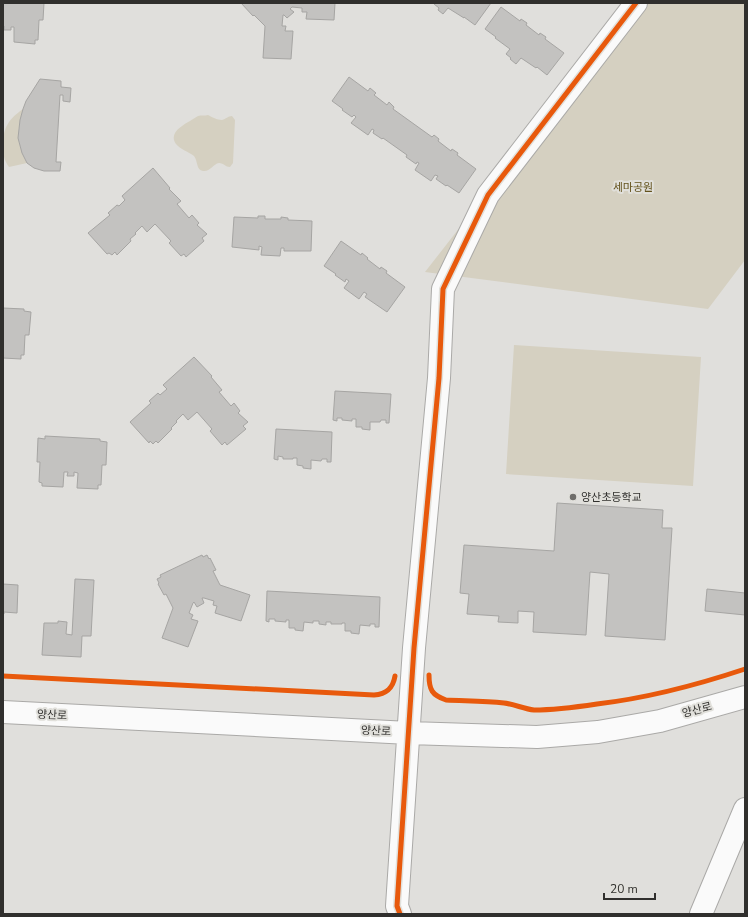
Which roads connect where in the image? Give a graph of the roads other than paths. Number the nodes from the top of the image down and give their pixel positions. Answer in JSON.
{"nodes":[{"id":1,"x":636,"y":3,"type":"edge"},
{"id":2,"x":745,"y":697,"type":"edge"},
{"id":3,"x":3,"y":712,"type":"edge"},
{"id":4,"x":408,"y":733,"type":"junction"},
{"id":5,"x":745,"y":809,"type":"edge"},
{"id":6,"x":400,"y":914,"type":"edge"},
{"id":7,"x":701,"y":914,"type":"edge"}],
"edges":[{"from":1,"to":4,"type":"street"},
{"from":2,"to":4,"type":"street","name":"양산로"},
{"from":3,"to":4,"type":"street","name":"양산로"},
{"from":4,"to":6,"type":"street"},
{"from":5,"to":7,"type":"street"}]}
